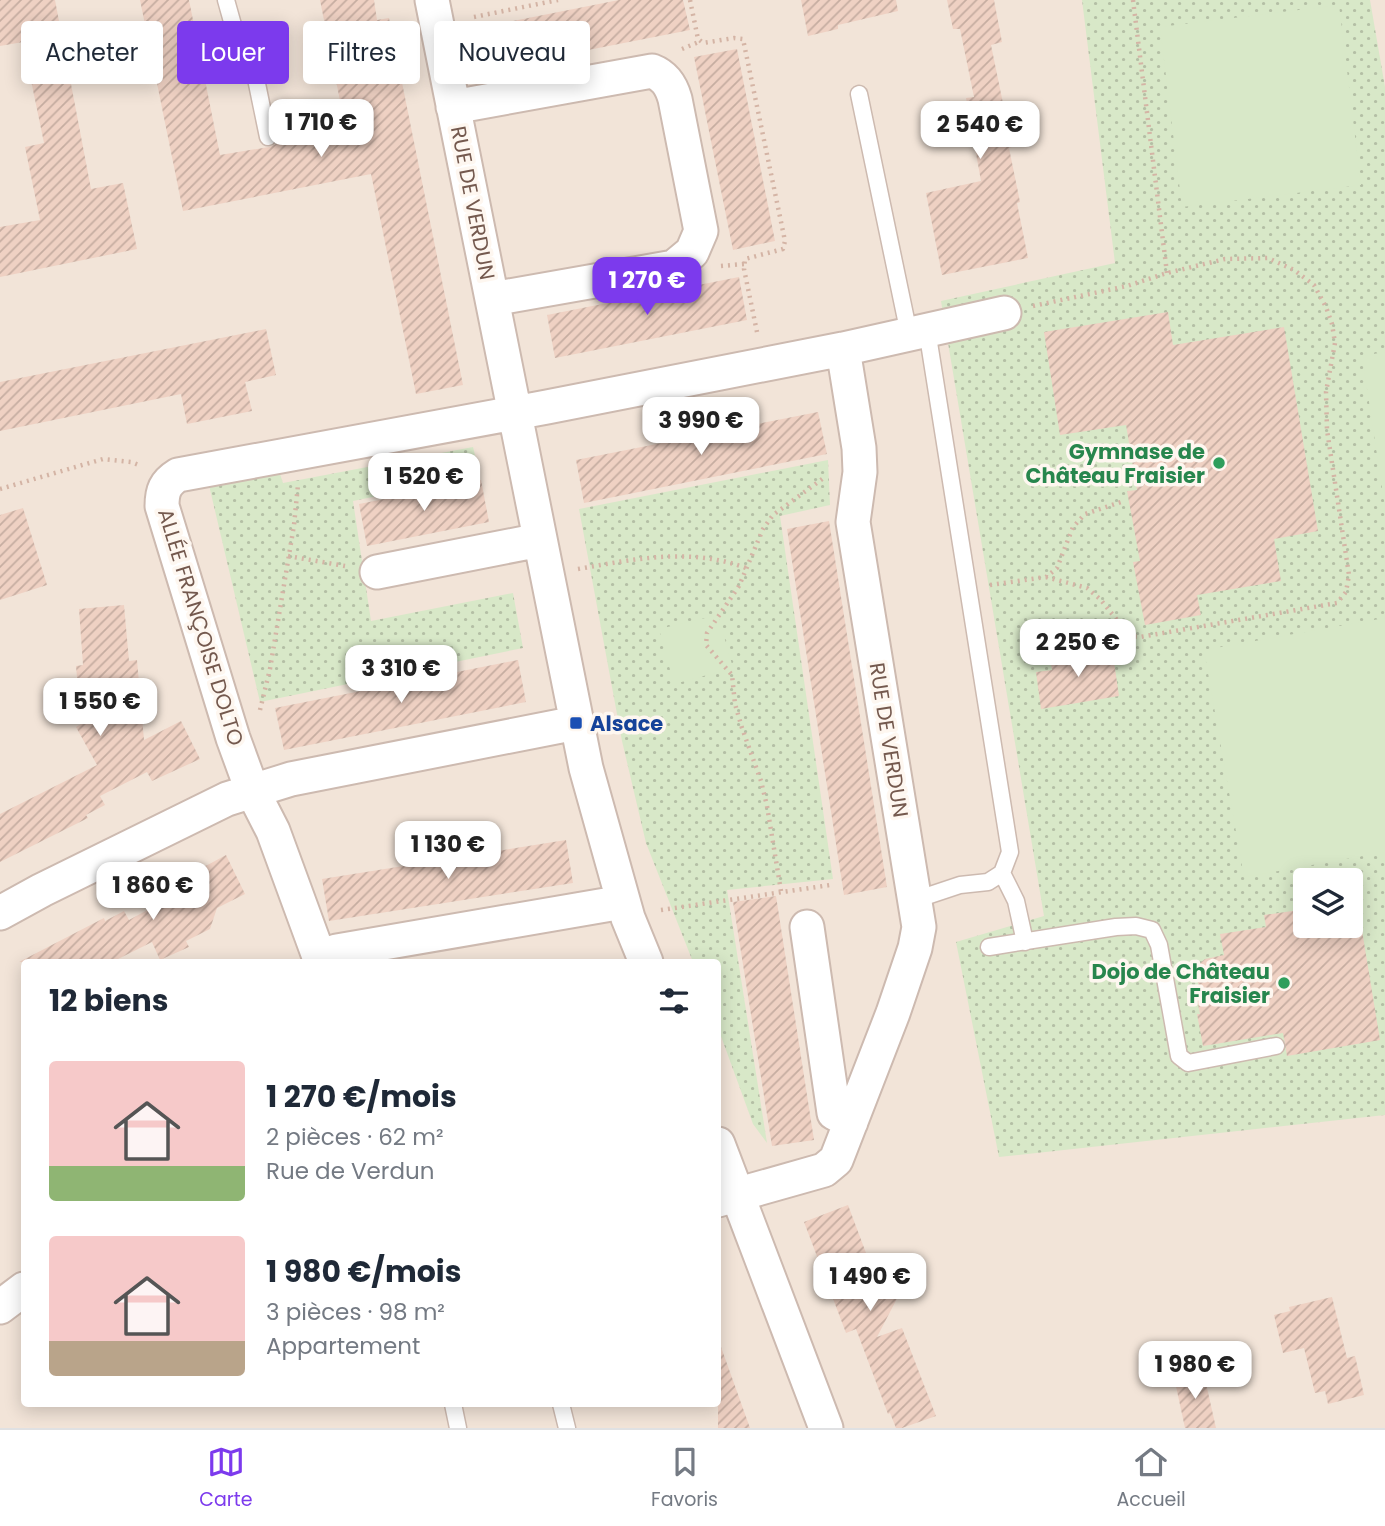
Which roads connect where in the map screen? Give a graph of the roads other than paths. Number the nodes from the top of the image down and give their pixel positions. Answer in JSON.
{"nodes":[{"id":1,"x":226,"y":0,"type":"edge"},
{"id":2,"x":432,"y":0,"type":"edge"},
{"id":3,"x":859,"y":94,"type":"dead end"},
{"id":4,"x":453,"y":107,"type":"junction"},
{"id":5,"x":268,"y":137,"type":"dead end"},
{"id":6,"x":492,"y":299,"type":"junction"},
{"id":7,"x":1004,"y":313,"type":"road end"},
{"id":8,"x":918,"y":332,"type":"junction"},
{"id":9,"x":843,"y":349,"type":"junction"},
{"id":10,"x":515,"y":413,"type":"junction"},
{"id":11,"x":540,"y":540,"type":"junction"},
{"id":12,"x":382,"y":571,"type":"road end"},
{"id":13,"x":576,"y":723,"type":"junction"},
{"id":14,"x":252,"y":790,"type":"junction"},
{"id":15,"x":1002,"y":873,"type":"junction"},
{"id":16,"x":915,"y":900,"type":"junction"},
{"id":17,"x":625,"y":910,"type":"junction"},
{"id":18,"x":0,"y":913,"type":"edge"},
{"id":19,"x":807,"y":927,"type":"dead end"},
{"id":20,"x":1026,"y":942,"type":"junction"},
{"id":21,"x":989,"y":947,"type":"dead end"},
{"id":22,"x":320,"y":959,"type":"edge"},
{"id":23,"x":322,"y":959,"type":"edge"},
{"id":24,"x":645,"y":959,"type":"edge"},
{"id":25,"x":1276,"y":1046,"type":"dead end"},
{"id":26,"x":851,"y":1122,"type":"junction"},
{"id":27,"x":721,"y":1161,"type":"edge"},
{"id":28,"x":727,"y":1196,"type":"edge"},
{"id":29,"x":21,"y":1291,"type":"edge"},
{"id":30,"x":0,"y":1307,"type":"edge"},
{"id":31,"x":454,"y":1407,"type":"edge"},
{"id":32,"x":562,"y":1407,"type":"edge"},
{"id":33,"x":458,"y":1428,"type":"edge"},
{"id":34,"x":566,"y":1428,"type":"edge"},
{"id":35,"x":826,"y":1428,"type":"edge"}],
"edges":[{"from":1,"to":5,"type":"lane"},
{"from":2,"to":4,"type":"street","name":"RUE DE VERDUN"},
{"from":3,"to":8,"type":"lane"},
{"from":4,"to":6,"type":"street","name":"RUE DE VERDUN"},
{"from":4,"to":6,"type":"street","name":"RUE DE VERDUN"},
{"from":6,"to":10,"type":"street","name":"RUE DE VERDUN"},
{"from":7,"to":8,"type":"street"},
{"from":8,"to":9,"type":"street"},
{"from":8,"to":15,"type":"lane"},
{"from":9,"to":10,"type":"street"},
{"from":9,"to":16,"type":"street","name":"RUE DE VERDUN"},
{"from":10,"to":11,"type":"street","name":"RUE DE VERDUN"},
{"from":10,"to":14,"type":"street","name":"ALLÉE FRANÇOISE DOLTO"},
{"from":11,"to":12,"type":"street"},
{"from":11,"to":13,"type":"street","name":"RUE DE VERDUN"},
{"from":13,"to":14,"type":"street"},
{"from":13,"to":17,"type":"street","name":"RUE DE VERDUN"},
{"from":14,"to":18,"type":"street"},
{"from":14,"to":22,"type":"street"},
{"from":15,"to":16,"type":"lane"},
{"from":15,"to":20,"type":"lane"},
{"from":16,"to":26,"type":"street","name":"RUE DE VERDUN"},
{"from":17,"to":23,"type":"street"},
{"from":17,"to":24,"type":"street","name":"RUE DE VERDUN"},
{"from":19,"to":26,"type":"street"},
{"from":20,"to":21,"type":"lane"},
{"from":20,"to":25,"type":"lane"},
{"from":26,"to":28,"type":"street","name":"RUE DE VERDUN"},
{"from":27,"to":28,"type":"street"},
{"from":28,"to":35,"type":"street"},
{"from":29,"to":30,"type":"street"},
{"from":31,"to":33,"type":"lane"},
{"from":32,"to":34,"type":"lane"}]}
